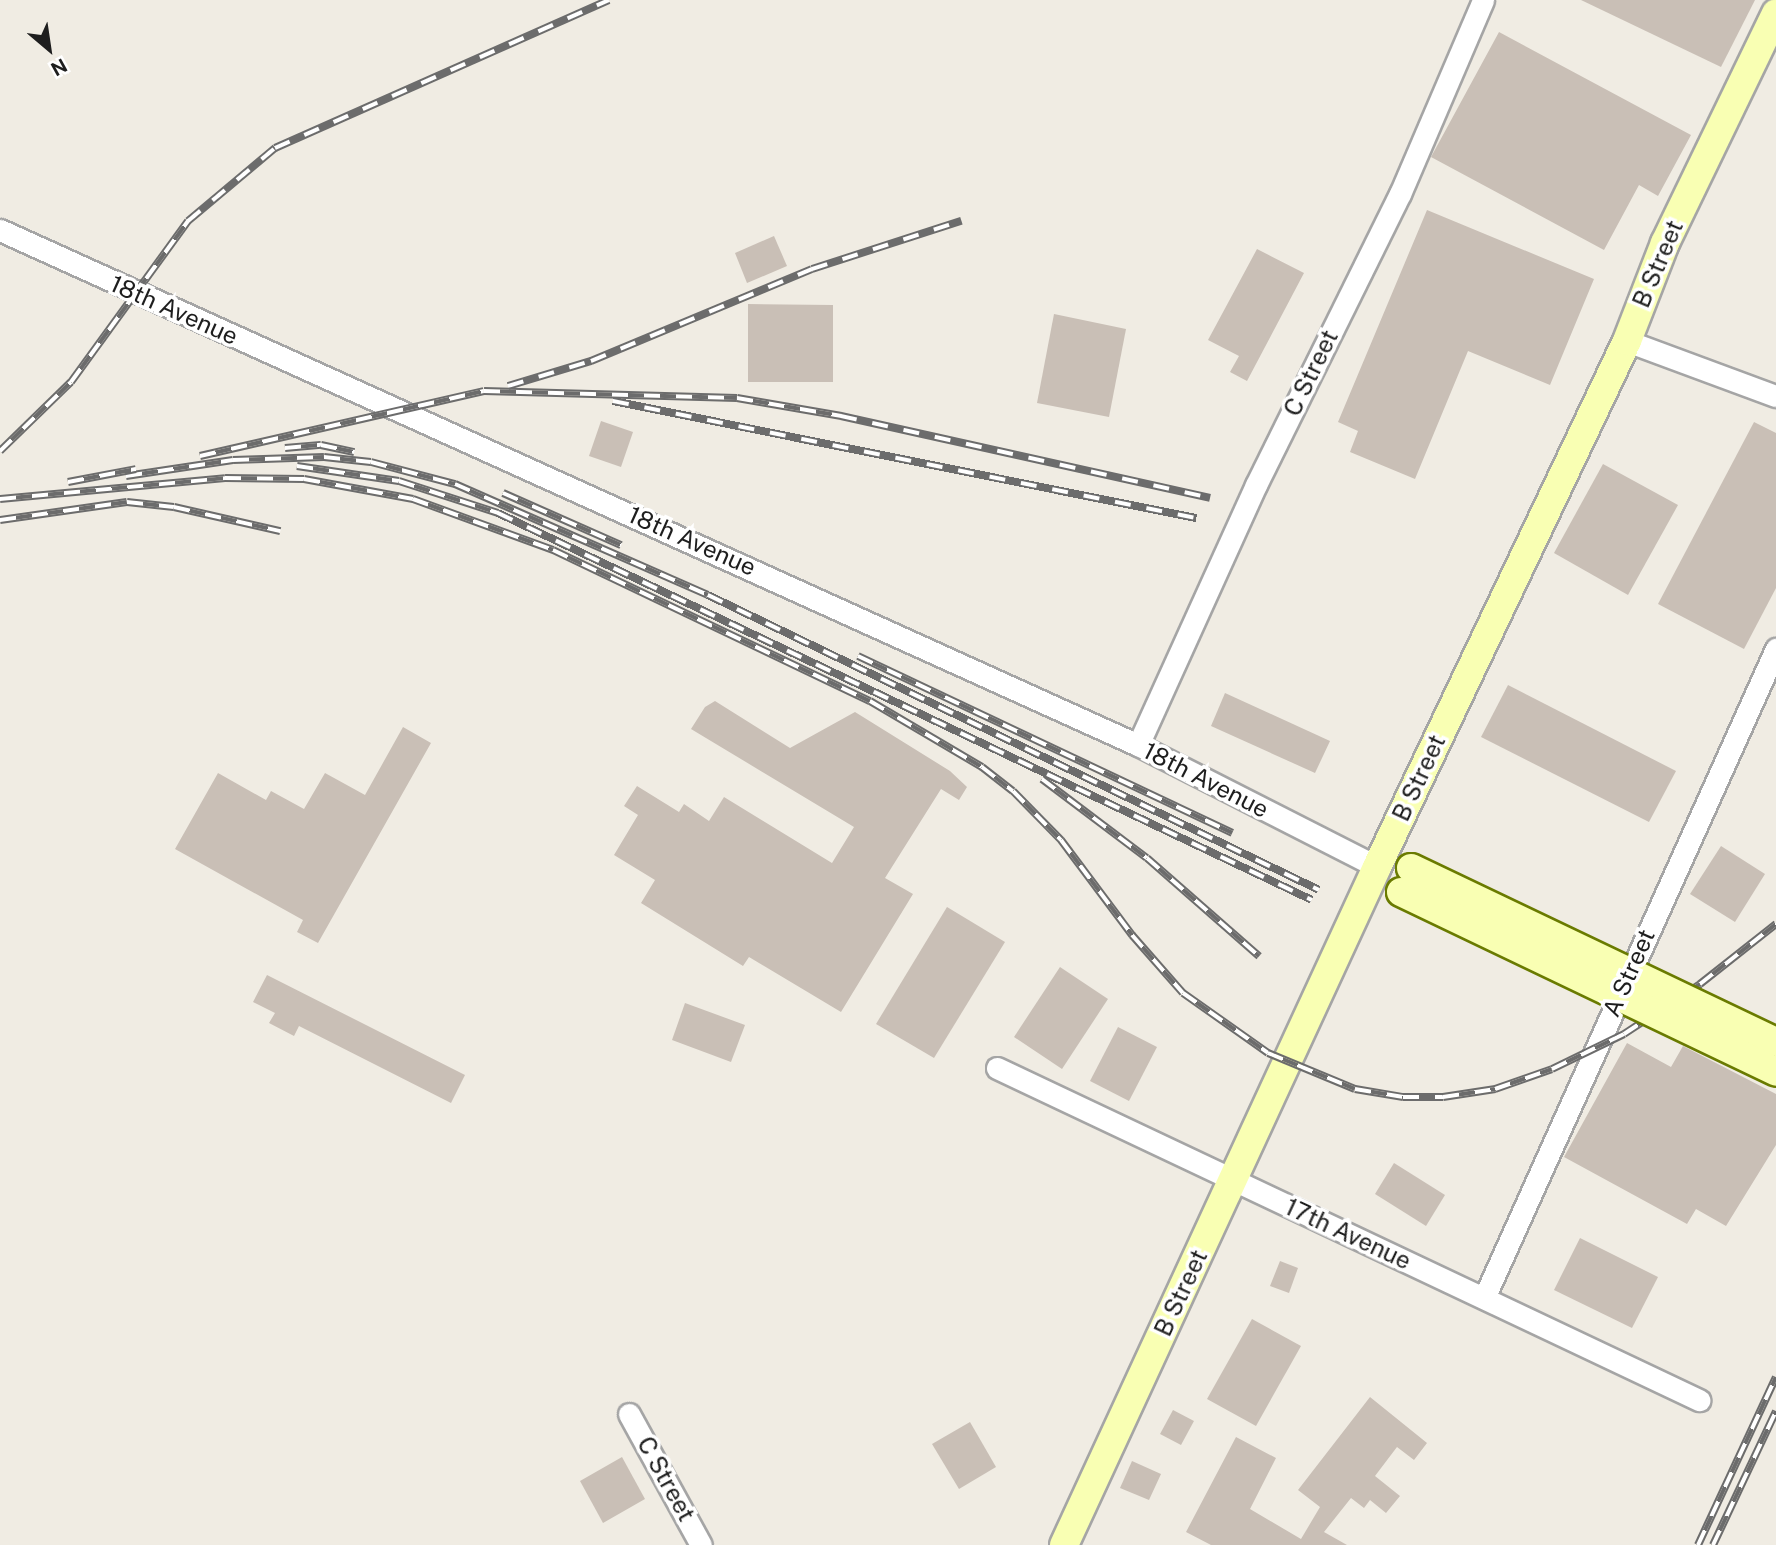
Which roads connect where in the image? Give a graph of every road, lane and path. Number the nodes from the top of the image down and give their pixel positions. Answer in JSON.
{"nodes":[{"id":1,"x":1483,"y":0,"type":"edge"},
{"id":2,"x":1776,"y":13,"type":"edge"},
{"id":3,"x":0,"y":230,"type":"edge"},
{"id":4,"x":1627,"y":341,"type":"junction"},
{"id":5,"x":1776,"y":396,"type":"edge"},
{"id":6,"x":1776,"y":649,"type":"edge"},
{"id":7,"x":1139,"y":745,"type":"junction"},
{"id":8,"x":1377,"y":867,"type":"junction"},
{"id":9,"x":1406,"y":880,"type":"junction"},
{"id":10,"x":1776,"y":1042,"type":"edge"},
{"id":11,"x":997,"y":1068,"type":"dead end"},
{"id":12,"x":1776,"y":1072,"type":"edge"},
{"id":13,"x":1233,"y":1180,"type":"junction"},
{"id":14,"x":1483,"y":1298,"type":"junction"},
{"id":15,"x":1699,"y":1400,"type":"dead end"},
{"id":16,"x":629,"y":1414,"type":"dead end"},
{"id":17,"x":701,"y":1545,"type":"edge"},
{"id":18,"x":1064,"y":1545,"type":"edge"}],
"edges":[{"from":1,"to":7,"type":"street","name":"C Street"},
{"from":2,"to":4,"type":"street","name":"B Street"},
{"from":3,"to":7,"type":"street","name":"18th Avenue"},
{"from":4,"to":5,"type":"street"},
{"from":4,"to":8,"type":"street","name":"B Street"},
{"from":6,"to":14,"type":"street","name":"A Street"},
{"from":7,"to":8,"type":"street","name":"18th Avenue"},
{"from":8,"to":9,"type":"street","name":"18th Avenue"},
{"from":8,"to":13,"type":"street","name":"B Street"},
{"from":9,"to":10,"type":"street","name":"18th Avenue","bridge":true},
{"from":9,"to":12,"type":"street","bridge":true},
{"from":11,"to":13,"type":"street","name":"17th Avenue"},
{"from":13,"to":14,"type":"street","name":"17th Avenue"},
{"from":13,"to":18,"type":"street","name":"B Street"},
{"from":14,"to":15,"type":"street","name":"17th Avenue"},
{"from":16,"to":17,"type":"street","name":"C Street"}]}
